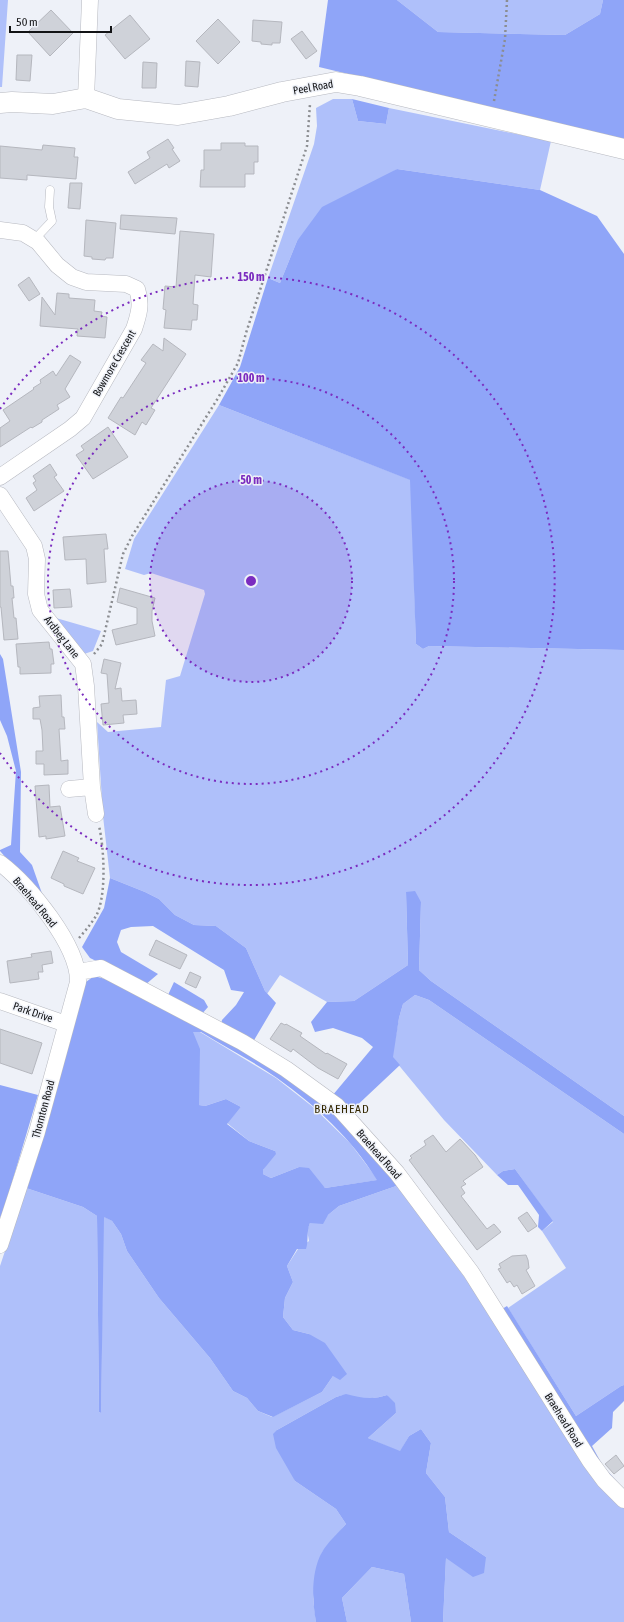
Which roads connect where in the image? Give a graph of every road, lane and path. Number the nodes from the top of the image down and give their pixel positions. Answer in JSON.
{"nodes":[{"id":1,"x":90,"y":0,"type":"edge"},
{"id":2,"x":507,"y":0,"type":"edge"},
{"id":3,"x":310,"y":86,"type":"junction"},
{"id":4,"x":86,"y":98,"type":"junction"},
{"id":5,"x":0,"y":103,"type":"edge"},
{"id":6,"x":491,"y":117,"type":"junction"},
{"id":7,"x":624,"y":149,"type":"edge"},
{"id":8,"x":50,"y":190,"type":"dead end"},
{"id":9,"x":0,"y":230,"type":"edge"},
{"id":10,"x":34,"y":240,"type":"junction"},
{"id":11,"x":0,"y":477,"type":"edge"},
{"id":12,"x":0,"y":495,"type":"edge"},
{"id":13,"x":83,"y":664,"type":"junction"},
{"id":14,"x":92,"y":787,"type":"junction"},
{"id":15,"x":69,"y":789,"type":"dead end"},
{"id":16,"x":96,"y":814,"type":"joint"},
{"id":17,"x":0,"y":864,"type":"edge"},
{"id":18,"x":70,"y":951,"type":"junction"},
{"id":19,"x":78,"y":972,"type":"junction"},
{"id":20,"x":0,"y":1001,"type":"edge"},
{"id":21,"x":66,"y":1024,"type":"junction"},
{"id":22,"x":0,"y":1245,"type":"edge"},
{"id":23,"x":624,"y":1500,"type":"edge"}],
"edges":[{"from":1,"to":4,"type":"street"},
{"from":2,"to":6,"type":"path"},
{"from":3,"to":4,"type":"street","name":"Peel Road"},
{"from":3,"to":6,"type":"street","name":"Peel Road"},
{"from":3,"to":13,"type":"path"},
{"from":4,"to":5,"type":"street","name":"Peel Road"},
{"from":6,"to":7,"type":"street","name":"Peel Road"},
{"from":8,"to":10,"type":"lane"},
{"from":9,"to":10,"type":"street","name":"Bowmore Crescent"},
{"from":10,"to":11,"type":"street","name":"Bowmore Crescent"},
{"from":12,"to":13,"type":"street","name":"Ardbeg Lane"},
{"from":13,"to":14,"type":"street","name":"Ardbeg Lane"},
{"from":14,"to":15,"type":"street"},
{"from":14,"to":16,"type":"street","name":"Ardbeg Lane"},
{"from":16,"to":18,"type":"path"},
{"from":17,"to":18,"type":"street","name":"Braehead Road"},
{"from":18,"to":19,"type":"street","name":"Braehead Road"},
{"from":19,"to":21,"type":"street","name":"Thornton Road"},
{"from":19,"to":23,"type":"street","name":"Braehead Road"},
{"from":20,"to":21,"type":"street","name":"Park Drive"},
{"from":21,"to":22,"type":"street","name":"Thornton Road"}]}
